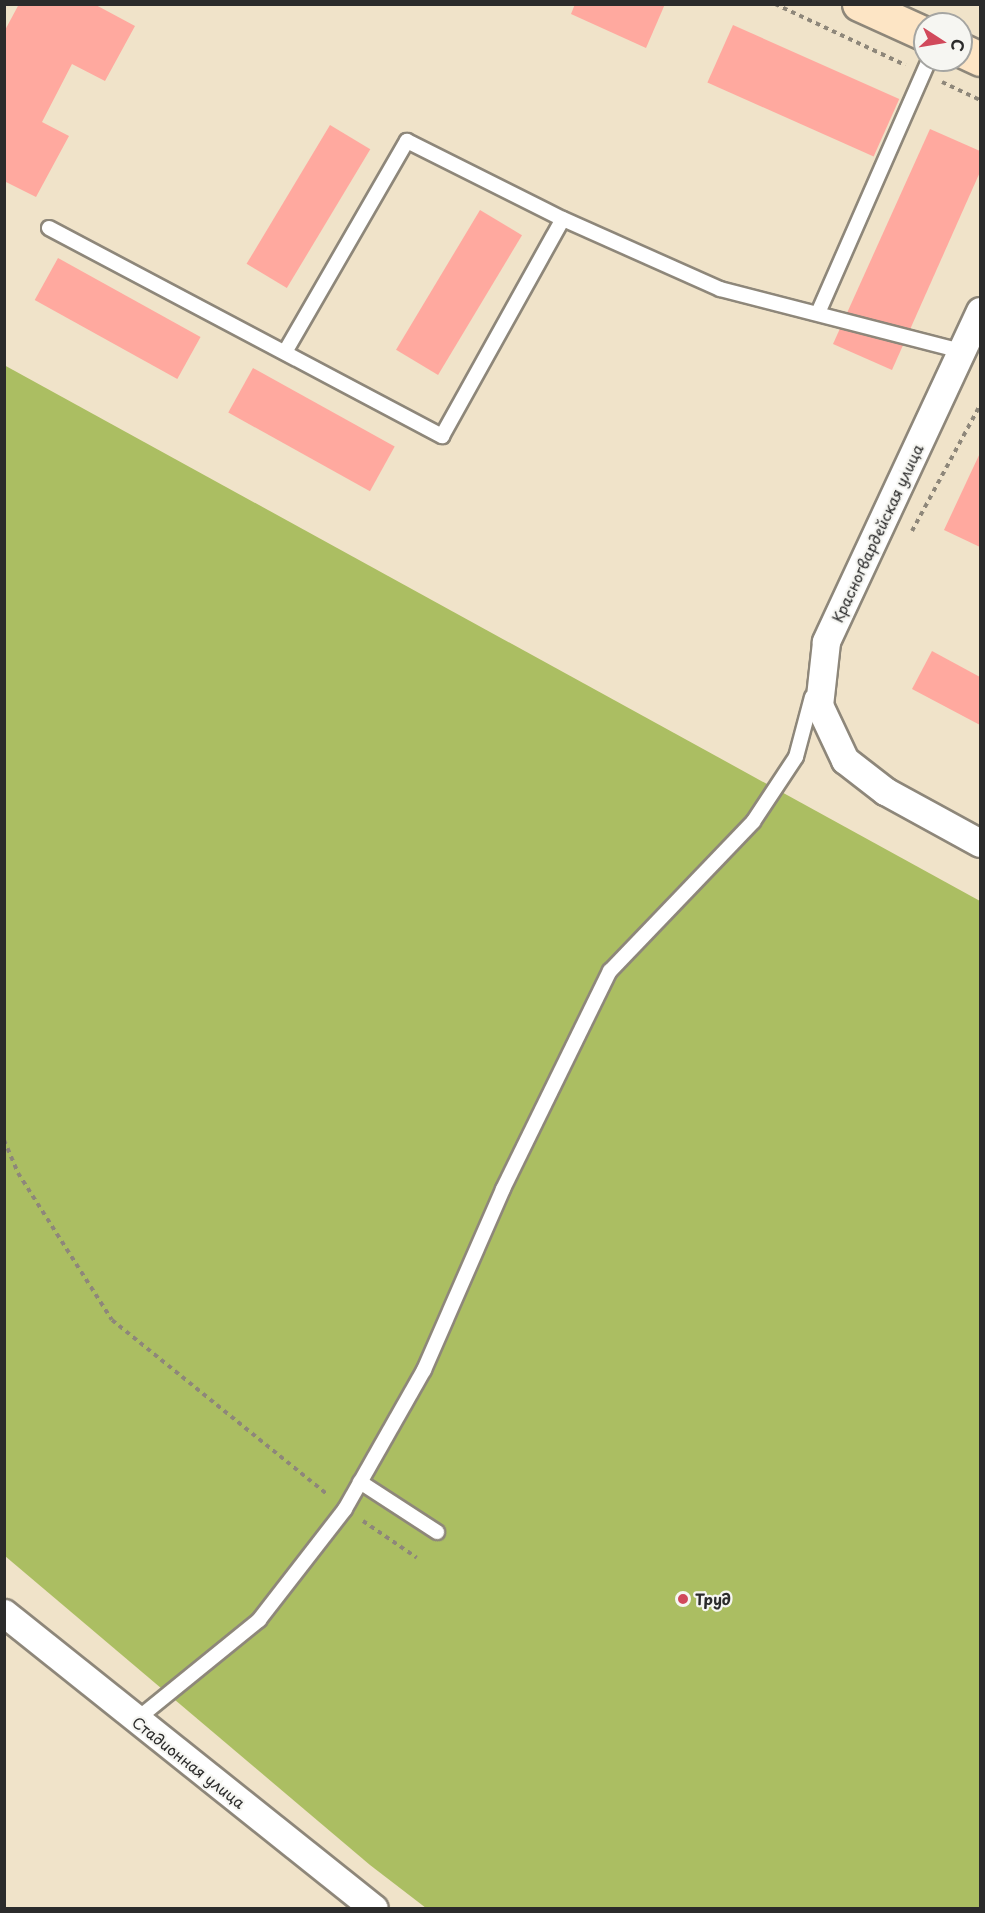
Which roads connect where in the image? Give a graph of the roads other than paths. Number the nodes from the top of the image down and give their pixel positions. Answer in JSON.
{"nodes":[{"id":1,"x":859,"y":4,"type":"edge"},
{"id":2,"x":913,"y":29,"type":"edge"},
{"id":3,"x":924,"y":72,"type":"edge"},
{"id":4,"x":564,"y":219,"type":"junction"},
{"id":5,"x":49,"y":228,"type":"dead end"},
{"id":6,"x":981,"y":311,"type":"edge"},
{"id":7,"x":818,"y":313,"type":"junction"},
{"id":8,"x":962,"y":351,"type":"junction"},
{"id":9,"x":285,"y":352,"type":"junction"},
{"id":10,"x":826,"y":642,"type":"junction"},
{"id":11,"x":981,"y":843,"type":"edge"},
{"id":12,"x":360,"y":1482,"type":"junction"},
{"id":13,"x":437,"y":1532,"type":"dead end"},
{"id":14,"x":4,"y":1614,"type":"edge"},
{"id":15,"x":136,"y":1720,"type":"junction"},
{"id":16,"x":374,"y":1908,"type":"edge"}],
"edges":[{"from":1,"to":2,"type":"main road"},
{"from":3,"to":7,"type":"lane"},
{"from":4,"to":7,"type":"lane"},
{"from":4,"to":9,"type":"lane"},
{"from":4,"to":9,"type":"lane"},
{"from":5,"to":9,"type":"lane"},
{"from":6,"to":8,"type":"street","name":"Красногвардейская улица"},
{"from":7,"to":8,"type":"lane"},
{"from":8,"to":10,"type":"street","name":"Красногвардейская улица"},
{"from":10,"to":11,"type":"street","name":"Красногвардейская улица"},
{"from":10,"to":12,"type":"lane"},
{"from":12,"to":13,"type":"lane"},
{"from":12,"to":15,"type":"lane"},
{"from":14,"to":15,"type":"street","name":"Стадионная улица"},
{"from":15,"to":16,"type":"street","name":"Стадионная улица"}]}
